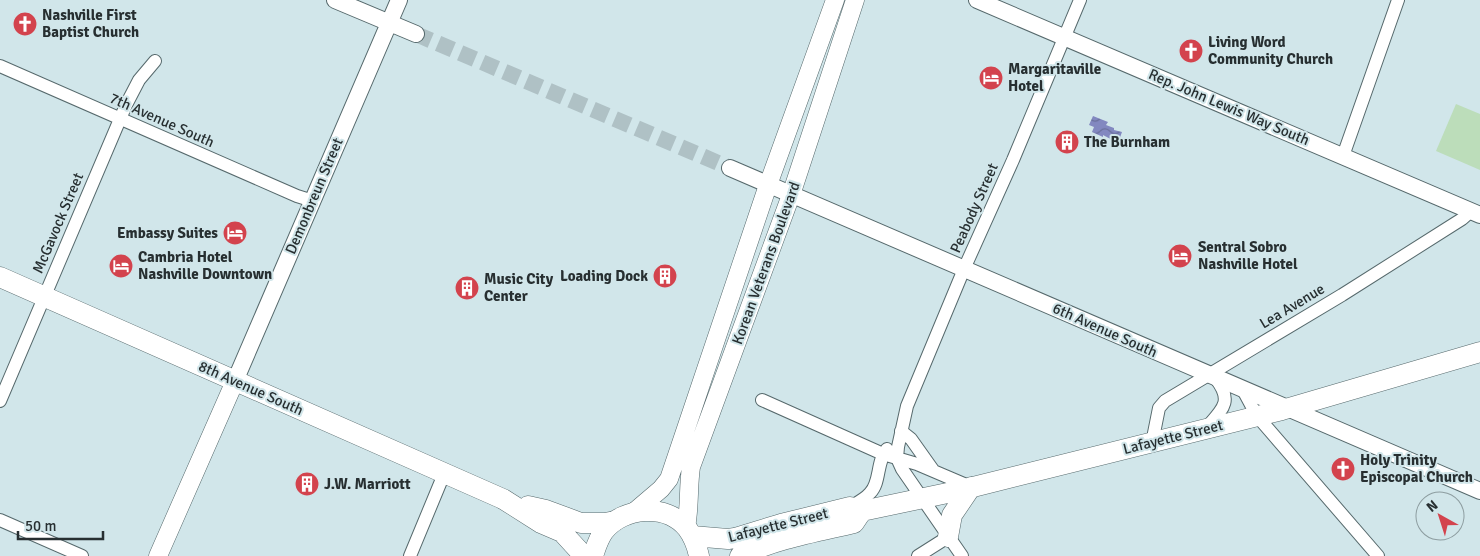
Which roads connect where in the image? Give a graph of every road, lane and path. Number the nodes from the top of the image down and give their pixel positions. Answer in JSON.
{"nodes":[{"id":1,"x":335,"y":0,"type":"edge"},
{"id":2,"x":399,"y":0,"type":"edge"},
{"id":3,"x":836,"y":0,"type":"edge"},
{"id":4,"x":855,"y":0,"type":"edge"},
{"id":5,"x":977,"y":0,"type":"edge"},
{"id":6,"x":1080,"y":0,"type":"edge"},
{"id":7,"x":1398,"y":0,"type":"edge"},
{"id":8,"x":389,"y":22,"type":"junction"},
{"id":9,"x":416,"y":34,"type":"tunnel mouth"},
{"id":10,"x":1064,"y":37,"type":"junction"},
{"id":11,"x":154,"y":61,"type":"dead end"},
{"id":12,"x":0,"y":66,"type":"edge"},
{"id":13,"x":120,"y":119,"type":"junction"},
{"id":14,"x":1343,"y":156,"type":"junction"},
{"id":15,"x":730,"y":168,"type":"tunnel mouth"},
{"id":16,"x":768,"y":185,"type":"junction"},
{"id":17,"x":791,"y":195,"type":"junction"},
{"id":18,"x":313,"y":201,"type":"junction"},
{"id":19,"x":1476,"y":213,"type":"edge"},
{"id":20,"x":964,"y":269,"type":"junction"},
{"id":21,"x":0,"y":277,"type":"edge"},
{"id":22,"x":45,"y":297,"type":"junction"},
{"id":23,"x":1480,"y":352,"type":"edge"},
{"id":24,"x":1212,"y":377,"type":"junction"},
{"id":25,"x":235,"y":381,"type":"junction"},
{"id":26,"x":1243,"y":390,"type":"junction"},
{"id":27,"x":762,"y":400,"type":"dead end"},
{"id":28,"x":0,"y":401,"type":"edge"},
{"id":29,"x":1287,"y":408,"type":"junction"},
{"id":30,"x":1257,"y":416,"type":"junction"},
{"id":31,"x":1206,"y":429,"type":"junction"},
{"id":32,"x":901,"y":431,"type":"junction"},
{"id":33,"x":1152,"y":443,"type":"junction"},
{"id":34,"x":883,"y":454,"type":"junction"},
{"id":35,"x":897,"y":458,"type":"junction"},
{"id":36,"x":934,"y":472,"type":"junction"},
{"id":37,"x":444,"y":474,"type":"junction"},
{"id":38,"x":971,"y":487,"type":"junction"},
{"id":39,"x":1480,"y":492,"type":"edge"},
{"id":40,"x":503,"y":499,"type":"junction"},
{"id":41,"x":922,"y":499,"type":"junction"},
{"id":42,"x":856,"y":509,"type":"junction"},
{"id":43,"x":634,"y":512,"type":"junction"},
{"id":44,"x":0,"y":520,"type":"edge"},
{"id":45,"x":615,"y":521,"type":"junction"},
{"id":46,"x":689,"y":532,"type":"junction"},
{"id":47,"x":948,"y":537,"type":"junction"},
{"id":48,"x":82,"y":556,"type":"edge"},
{"id":49,"x":158,"y":556,"type":"edge"},
{"id":50,"x":410,"y":556,"type":"edge"},
{"id":51,"x":584,"y":556,"type":"edge"},
{"id":52,"x":593,"y":556,"type":"edge"},
{"id":53,"x":699,"y":556,"type":"edge"},
{"id":54,"x":740,"y":556,"type":"edge"},
{"id":55,"x":918,"y":556,"type":"edge"},
{"id":56,"x":962,"y":556,"type":"edge"},
{"id":57,"x":1378,"y":556,"type":"edge"}],
"edges":[{"from":1,"to":8,"type":"street"},
{"from":2,"to":8,"type":"street","name":"Demonbreun Street"},
{"from":3,"to":16,"type":"main road","name":"Korean Veterans Boulevard"},
{"from":4,"to":17,"type":"main road","name":"Korean Veterans Boulevard"},
{"from":5,"to":10,"type":"street","name":"Rep. John Lewis Way South"},
{"from":6,"to":10,"type":"street","name":"Peabody Street"},
{"from":7,"to":14,"type":"street"},
{"from":8,"to":9,"type":"street"},
{"from":8,"to":18,"type":"street","name":"Demonbreun Street"},
{"from":10,"to":14,"type":"street","name":"Rep. John Lewis Way South"},
{"from":10,"to":20,"type":"street","name":"Peabody Street"},
{"from":11,"to":13,"type":"street","name":"McGavock Street"},
{"from":12,"to":13,"type":"street","name":"7th Avenue South"},
{"from":13,"to":18,"type":"street","name":"7th Avenue South"},
{"from":13,"to":22,"type":"street","name":"McGavock Street"},
{"from":14,"to":19,"type":"street","name":"Rep. John Lewis Way South"},
{"from":15,"to":16,"type":"street","name":"6th Avenue South"},
{"from":16,"to":17,"type":"street","name":"6th Avenue South"},
{"from":16,"to":43,"type":"main road","name":"Korean Veterans Boulevard"},
{"from":17,"to":20,"type":"street","name":"6th Avenue South"},
{"from":17,"to":46,"type":"main road","name":"Korean Veterans Boulevard"},
{"from":18,"to":25,"type":"street","name":"Demonbreun Street"},
{"from":19,"to":24,"type":"street","name":"Lea Avenue"},
{"from":20,"to":24,"type":"street","name":"6th Avenue South"},
{"from":20,"to":32,"type":"street","name":"Peabody Street"},
{"from":21,"to":22,"type":"main road","name":"8th Avenue South"},
{"from":22,"to":25,"type":"main road","name":"8th Avenue South"},
{"from":22,"to":28,"type":"street","name":"McGavock Street"},
{"from":23,"to":29,"type":"main road","name":"Lafayette Street"},
{"from":24,"to":26,"type":"street","name":"6th Avenue South"},
{"from":24,"to":31,"type":"street"},
{"from":24,"to":33,"type":"street","name":"Lea Avenue"},
{"from":25,"to":37,"type":"main road","name":"8th Avenue South"},
{"from":25,"to":49,"type":"main road","name":"Demonbreun Street"},
{"from":26,"to":29,"type":"street","name":"6th Avenue South"},
{"from":26,"to":30,"type":"street"},
{"from":27,"to":34,"type":"street"},
{"from":29,"to":30,"type":"main road","name":"Lafayette Street"},
{"from":29,"to":39,"type":"street","name":"6th Avenue South"},
{"from":30,"to":31,"type":"main road","name":"Lafayette Street"},
{"from":30,"to":57,"type":"street"},
{"from":31,"to":33,"type":"main road","name":"Lafayette Street"},
{"from":32,"to":34,"type":"street","name":"Peabody Street"},
{"from":32,"to":35,"type":"street","name":"Peabody Street"},
{"from":32,"to":36,"type":"street"},
{"from":33,"to":38,"type":"main road","name":"Lafayette Street"},
{"from":34,"to":35,"type":"street"},
{"from":34,"to":42,"type":"street","name":"Peabody Street"},
{"from":35,"to":36,"type":"street"},
{"from":35,"to":41,"type":"street"},
{"from":36,"to":38,"type":"street"},
{"from":37,"to":40,"type":"main road","name":"8th Avenue South"},
{"from":37,"to":50,"type":"street"},
{"from":38,"to":41,"type":"main road","name":"Lafayette Street"},
{"from":38,"to":47,"type":"main road"},
{"from":40,"to":45,"type":"main road","name":"8th Avenue South"},
{"from":40,"to":51,"type":"main road","name":"8th Avenue South"},
{"from":41,"to":42,"type":"main road","name":"Lafayette Street"},
{"from":41,"to":47,"type":"street"},
{"from":42,"to":46,"type":"main road","name":"Lafayette Street"},
{"from":42,"to":54,"type":"main road","name":"Lafayette Street"},
{"from":43,"to":45,"type":"main road"},
{"from":43,"to":46,"type":"main road"},
{"from":44,"to":48,"type":"street"},
{"from":45,"to":52,"type":"main road"},
{"from":46,"to":53,"type":"main road"},
{"from":47,"to":55,"type":"street"},
{"from":47,"to":56,"type":"street"}]}
